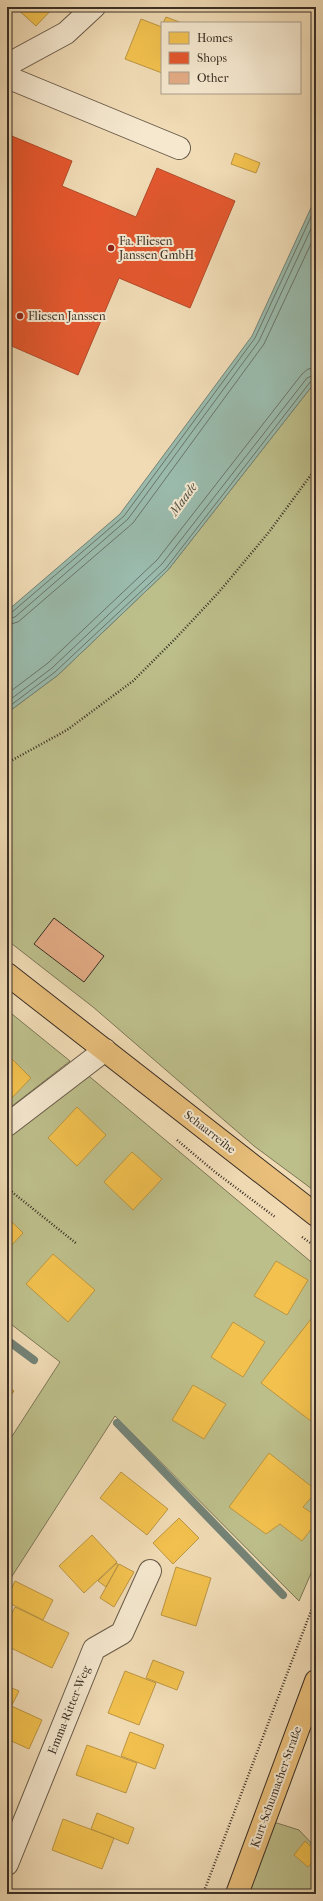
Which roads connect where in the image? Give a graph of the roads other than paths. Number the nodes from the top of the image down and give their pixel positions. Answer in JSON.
{"nodes":[{"id":1,"x":94,"y":7,"type":"edge"},
{"id":2,"x":7,"y":65,"type":"edge"},
{"id":3,"x":7,"y":77,"type":"edge"},
{"id":4,"x":179,"y":148,"type":"dead end"},
{"id":5,"x":7,"y":974,"type":"edge"},
{"id":6,"x":105,"y":1050,"type":"junction"},
{"id":7,"x":7,"y":1125,"type":"edge"},
{"id":8,"x":316,"y":1215,"type":"edge"},
{"id":9,"x":150,"y":1571,"type":"dead end"},
{"id":10,"x":316,"y":1681,"type":"edge"},
{"id":11,"x":7,"y":1864,"type":"edge"},
{"id":12,"x":237,"y":1894,"type":"edge"}],
"edges":[{"from":1,"to":2,"type":"street"},
{"from":3,"to":4,"type":"street"},
{"from":5,"to":6,"type":"main road","name":"Schaarreihe"},
{"from":6,"to":7,"type":"street"},
{"from":6,"to":8,"type":"main road","name":"Schaarreihe"},
{"from":9,"to":11,"type":"street","name":"Emma-Ritter-Weg"},
{"from":10,"to":12,"type":"main road","name":"Kurt-Schumacher-Straße"}]}
